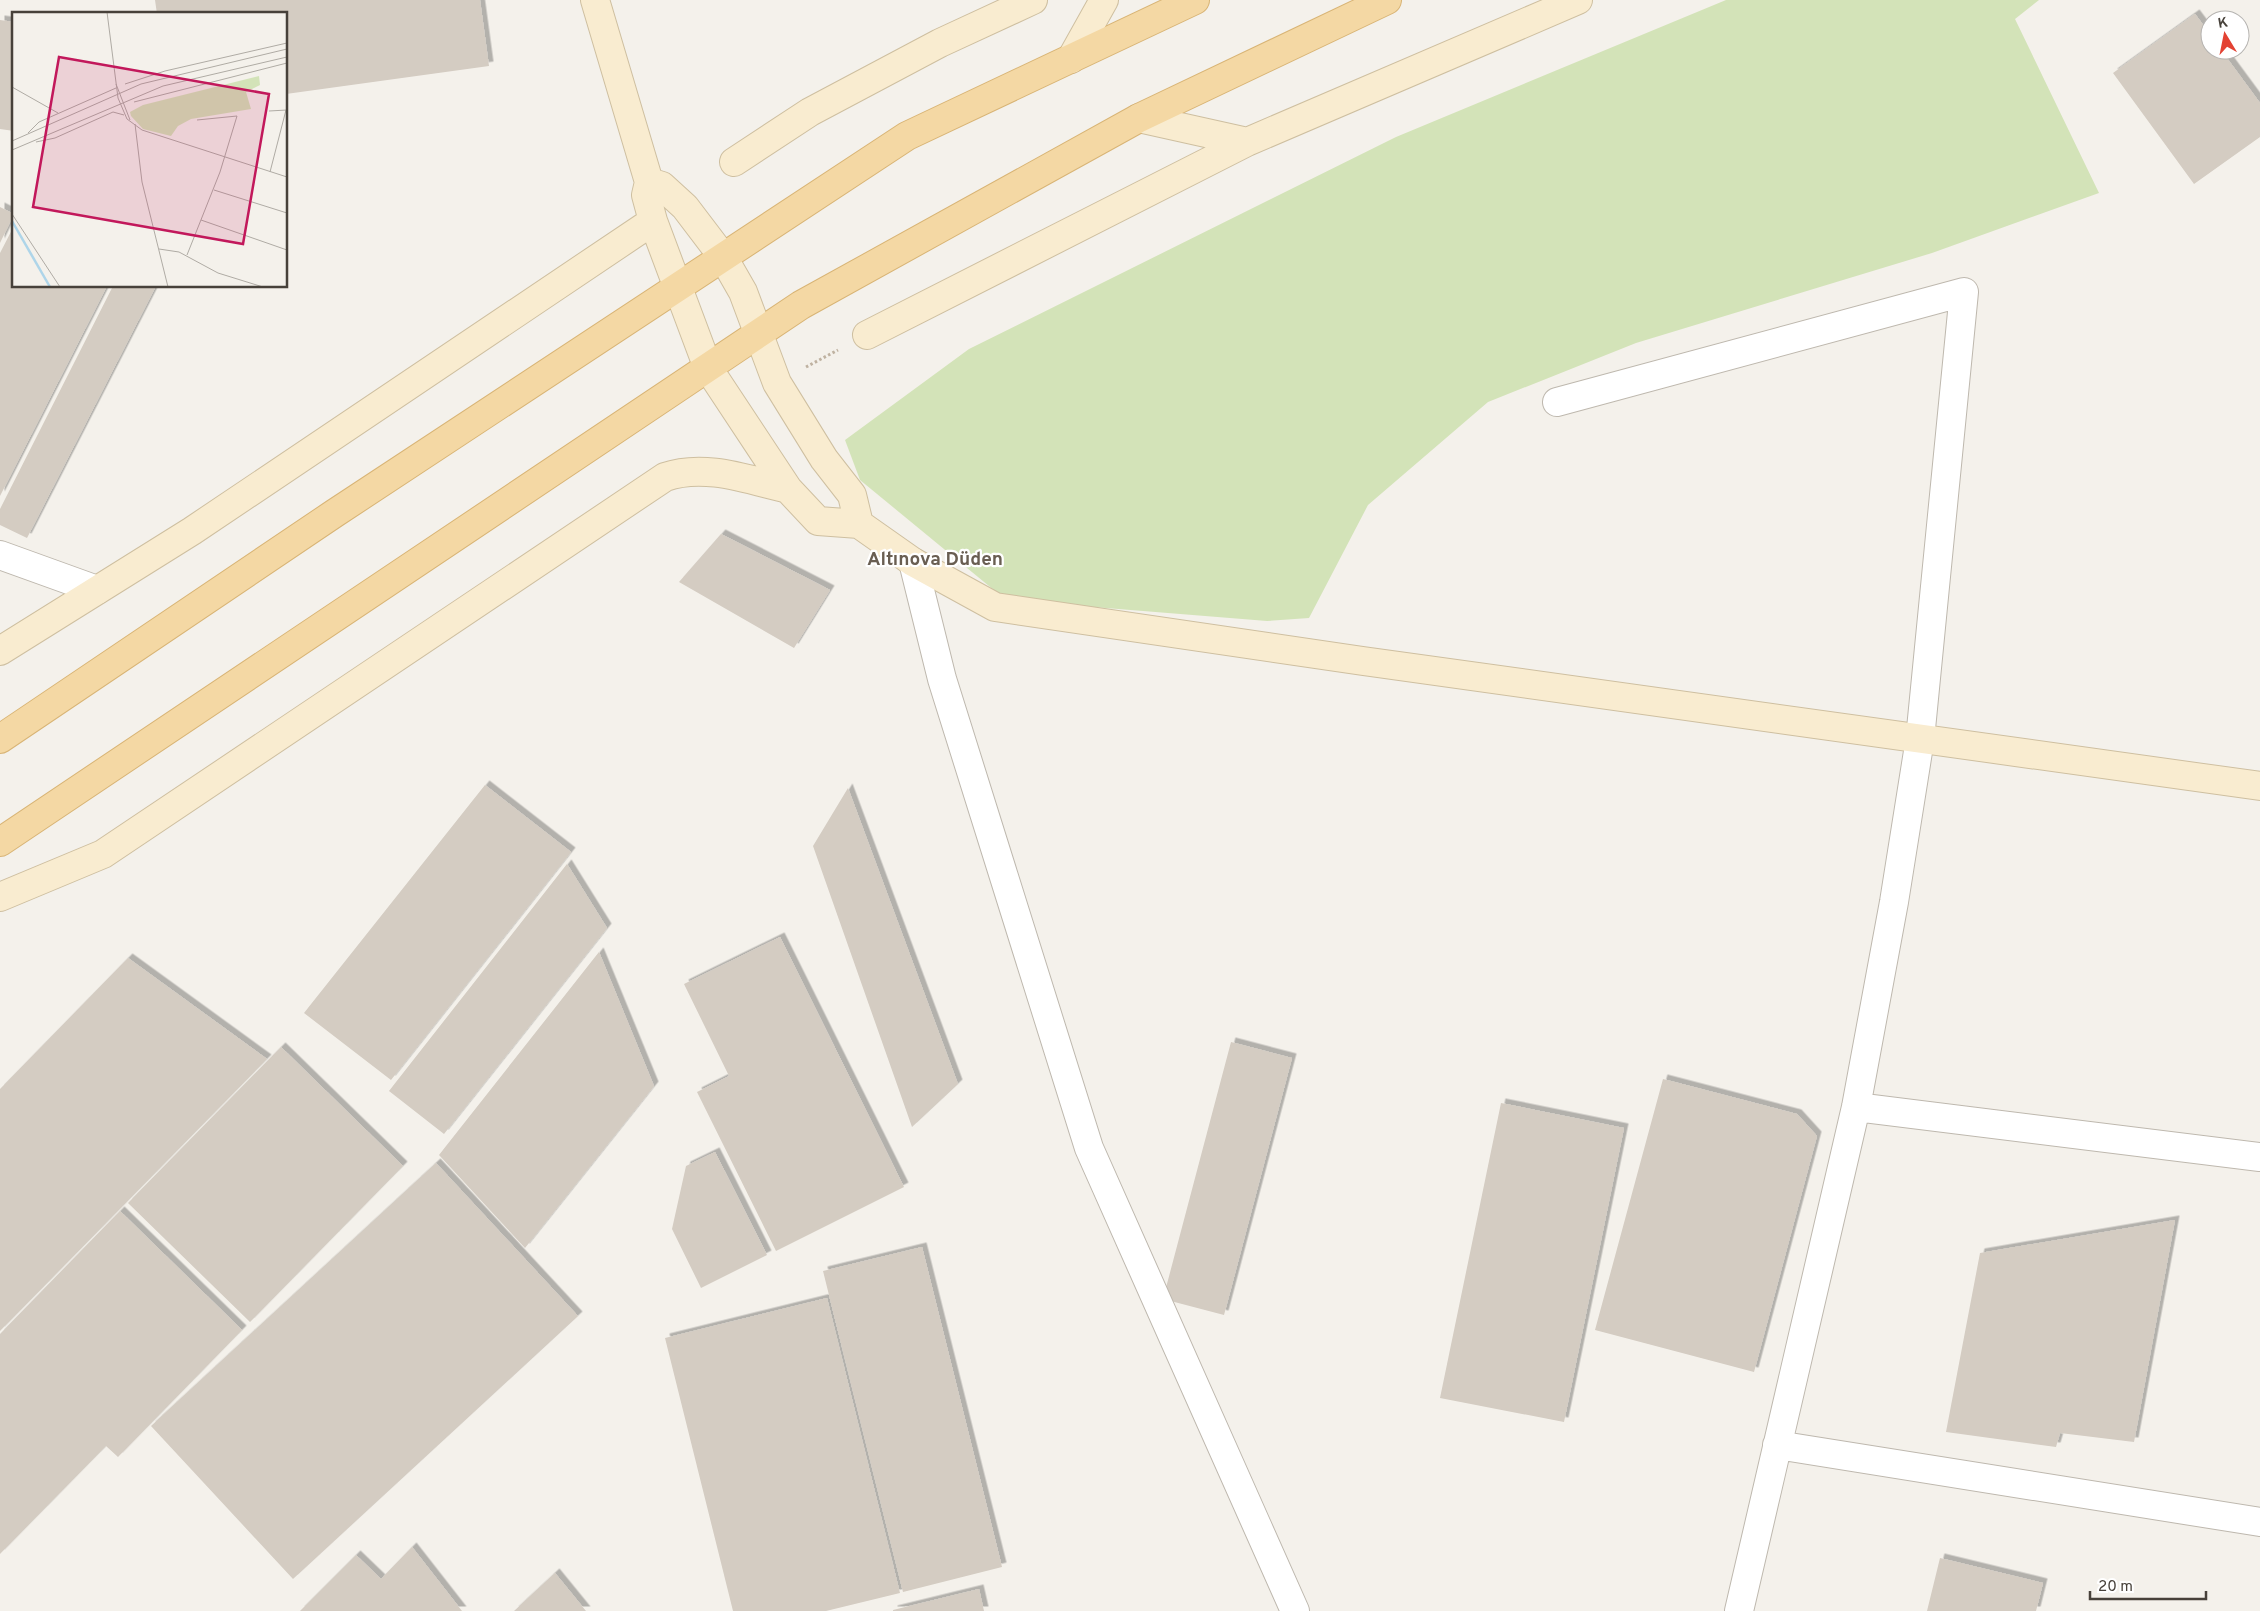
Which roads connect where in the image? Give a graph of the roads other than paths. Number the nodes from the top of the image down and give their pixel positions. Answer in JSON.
{"nodes":[{"id":1,"x":595,"y":0,"type":"edge"},
{"id":2,"x":1033,"y":0,"type":"edge"},
{"id":3,"x":1104,"y":0,"type":"edge"},
{"id":4,"x":1195,"y":0,"type":"edge"},
{"id":5,"x":1388,"y":0,"type":"edge"},
{"id":6,"x":1578,"y":0,"type":"edge"},
{"id":7,"x":1071,"y":59,"type":"junction"},
{"id":8,"x":1139,"y":118,"type":"junction"},
{"id":9,"x":1247,"y":142,"type":"junction"},
{"id":10,"x":734,"y":162,"type":"dead end"},
{"id":11,"x":649,"y":182,"type":"junction"},
{"id":12,"x":654,"y":221,"type":"junction"},
{"id":13,"x":723,"y":257,"type":"junction"},
{"id":14,"x":678,"y":288,"type":"junction"},
{"id":15,"x":759,"y":333,"type":"junction"},
{"id":16,"x":867,"y":335,"type":"road end"},
{"id":17,"x":708,"y":368,"type":"junction"},
{"id":18,"x":1557,"y":402,"type":"dead end"},
{"id":19,"x":788,"y":489,"type":"junction"},
{"id":20,"x":859,"y":524,"type":"junction"},
{"id":21,"x":0,"y":555,"type":"edge"},
{"id":22,"x":913,"y":562,"type":"junction"},
{"id":23,"x":97,"y":590,"type":"junction"},
{"id":24,"x":0,"y":651,"type":"edge"},
{"id":25,"x":0,"y":738,"type":"edge"},
{"id":26,"x":1920,"y":739,"type":"junction"},
{"id":27,"x":2260,"y":786,"type":"edge"},
{"id":28,"x":0,"y":842,"type":"edge"},
{"id":29,"x":0,"y":897,"type":"edge"},
{"id":30,"x":1856,"y":1107,"type":"junction"},
{"id":31,"x":2260,"y":1157,"type":"edge"},
{"id":32,"x":1777,"y":1445,"type":"junction"},
{"id":33,"x":2260,"y":1522,"type":"edge"},
{"id":34,"x":1295,"y":1611,"type":"edge"},
{"id":35,"x":1739,"y":1611,"type":"edge"}],
"edges":[{"from":1,"to":11,"type":"street"},
{"from":2,"to":10,"type":"street"},
{"from":3,"to":7,"type":"street"},
{"from":4,"to":7,"type":"main road"},
{"from":5,"to":8,"type":"main road"},
{"from":6,"to":9,"type":"street"},
{"from":7,"to":13,"type":"main road"},
{"from":8,"to":9,"type":"street"},
{"from":8,"to":15,"type":"main road"},
{"from":9,"to":16,"type":"street"},
{"from":11,"to":12,"type":"street"},
{"from":11,"to":13,"type":"street"},
{"from":12,"to":14,"type":"street"},
{"from":12,"to":23,"type":"street"},
{"from":13,"to":14,"type":"main road"},
{"from":13,"to":15,"type":"street"},
{"from":14,"to":17,"type":"street"},
{"from":14,"to":25,"type":"main road"},
{"from":15,"to":17,"type":"main road"},
{"from":15,"to":20,"type":"street"},
{"from":17,"to":19,"type":"street"},
{"from":17,"to":28,"type":"main road"},
{"from":18,"to":26,"type":"street"},
{"from":19,"to":20,"type":"street"},
{"from":19,"to":29,"type":"street"},
{"from":20,"to":22,"type":"street"},
{"from":21,"to":23,"type":"street"},
{"from":22,"to":26,"type":"street"},
{"from":22,"to":34,"type":"street"},
{"from":23,"to":24,"type":"street"},
{"from":26,"to":27,"type":"street"},
{"from":26,"to":30,"type":"street"},
{"from":30,"to":31,"type":"street"},
{"from":30,"to":32,"type":"street"},
{"from":32,"to":33,"type":"street"},
{"from":32,"to":35,"type":"street"}]}
